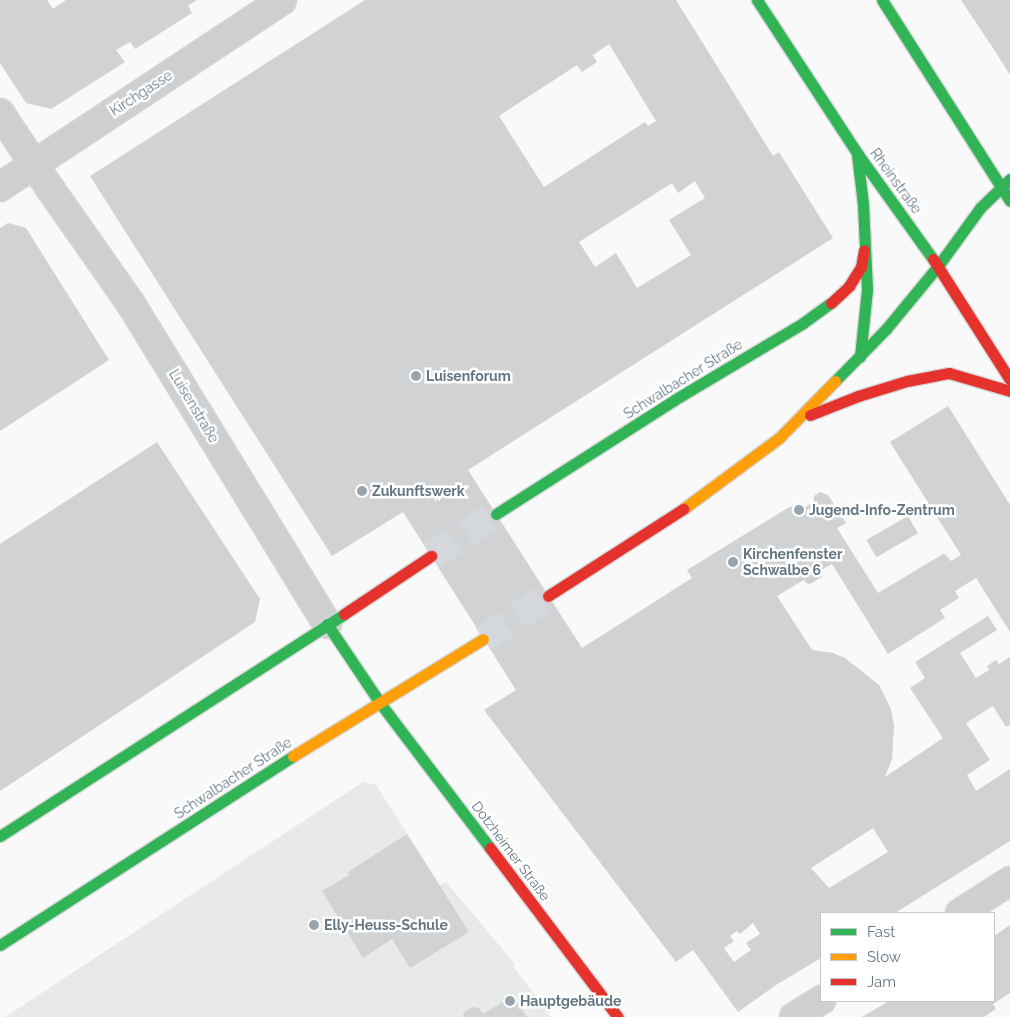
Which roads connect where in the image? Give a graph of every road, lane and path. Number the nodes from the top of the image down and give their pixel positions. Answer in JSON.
{"nodes":[{"id":1,"x":282,"y":0,"type":"edge"},
{"id":2,"x":757,"y":0,"type":"edge"},
{"id":3,"x":882,"y":0,"type":"edge"},
{"id":4,"x":0,"y":113,"type":"edge"},
{"id":5,"x":857,"y":153,"type":"junction"},
{"id":6,"x":33,"y":164,"type":"junction"},
{"id":7,"x":1005,"y":183,"type":"edge"},
{"id":8,"x":0,"y":187,"type":"edge"},
{"id":9,"x":1010,"y":201,"type":"edge"},
{"id":10,"x":864,"y":250,"type":"junction"},
{"id":11,"x":938,"y":266,"type":"junction"},
{"id":12,"x":860,"y":357,"type":"junction"},
{"id":13,"x":1010,"y":380,"type":"edge"},
{"id":14,"x":1010,"y":391,"type":"edge"},
{"id":15,"x":799,"y":420,"type":"junction"},
{"id":16,"x":496,"y":514,"type":"tunnel mouth"},
{"id":17,"x":430,"y":556,"type":"tunnel mouth"},
{"id":18,"x":548,"y":596,"type":"tunnel mouth"},
{"id":19,"x":326,"y":624,"type":"junction"},
{"id":20,"x":484,"y":639,"type":"tunnel mouth"},
{"id":21,"x":380,"y":703,"type":"junction"},
{"id":22,"x":0,"y":836,"type":"edge"},
{"id":23,"x":1010,"y":881,"type":"edge"},
{"id":24,"x":962,"y":912,"type":"edge"},
{"id":25,"x":0,"y":945,"type":"edge"},
{"id":26,"x":820,"y":1001,"type":"edge"},
{"id":27,"x":618,"y":1017,"type":"edge"},
{"id":28,"x":794,"y":1017,"type":"edge"}],
"edges":[{"from":1,"to":6,"type":"street","name":"Kirchgasse"},
{"from":2,"to":5,"type":"main road","name":"Rheinstraße"},
{"from":3,"to":7,"type":"main road"},
{"from":4,"to":6,"type":"street","name":"Luisenstraße"},
{"from":5,"to":10,"type":"main road","name":"Schwalbacher Straße"},
{"from":5,"to":11,"type":"main road","name":"Rheinstraße"},
{"from":6,"to":8,"type":"street","name":"Kirchgasse"},
{"from":6,"to":19,"type":"street","name":"Luisenstraße"},
{"from":7,"to":9,"type":"main road"},
{"from":7,"to":11,"type":"main road"},
{"from":10,"to":12,"type":"main road","name":"Schwalbacher Straße"},
{"from":10,"to":16,"type":"main road","name":"Schwalbacher Straße"},
{"from":11,"to":12,"type":"main road"},
{"from":11,"to":13,"type":"main road","name":"Rheinstraße"},
{"from":12,"to":15,"type":"main road"},
{"from":14,"to":15,"type":"main road"},
{"from":15,"to":18,"type":"main road"},
{"from":17,"to":19,"type":"main road"},
{"from":19,"to":21,"type":"main road","name":"Luisenstraße"},
{"from":19,"to":22,"type":"main road"},
{"from":20,"to":21,"type":"main road","name":"Schwalbacher Straße"},
{"from":21,"to":25,"type":"main road","name":"Schwalbacher Straße"},
{"from":21,"to":27,"type":"main road","name":"Dotzheimer Straße"},
{"from":23,"to":24,"type":"street"},
{"from":26,"to":28,"type":"street"}]}
